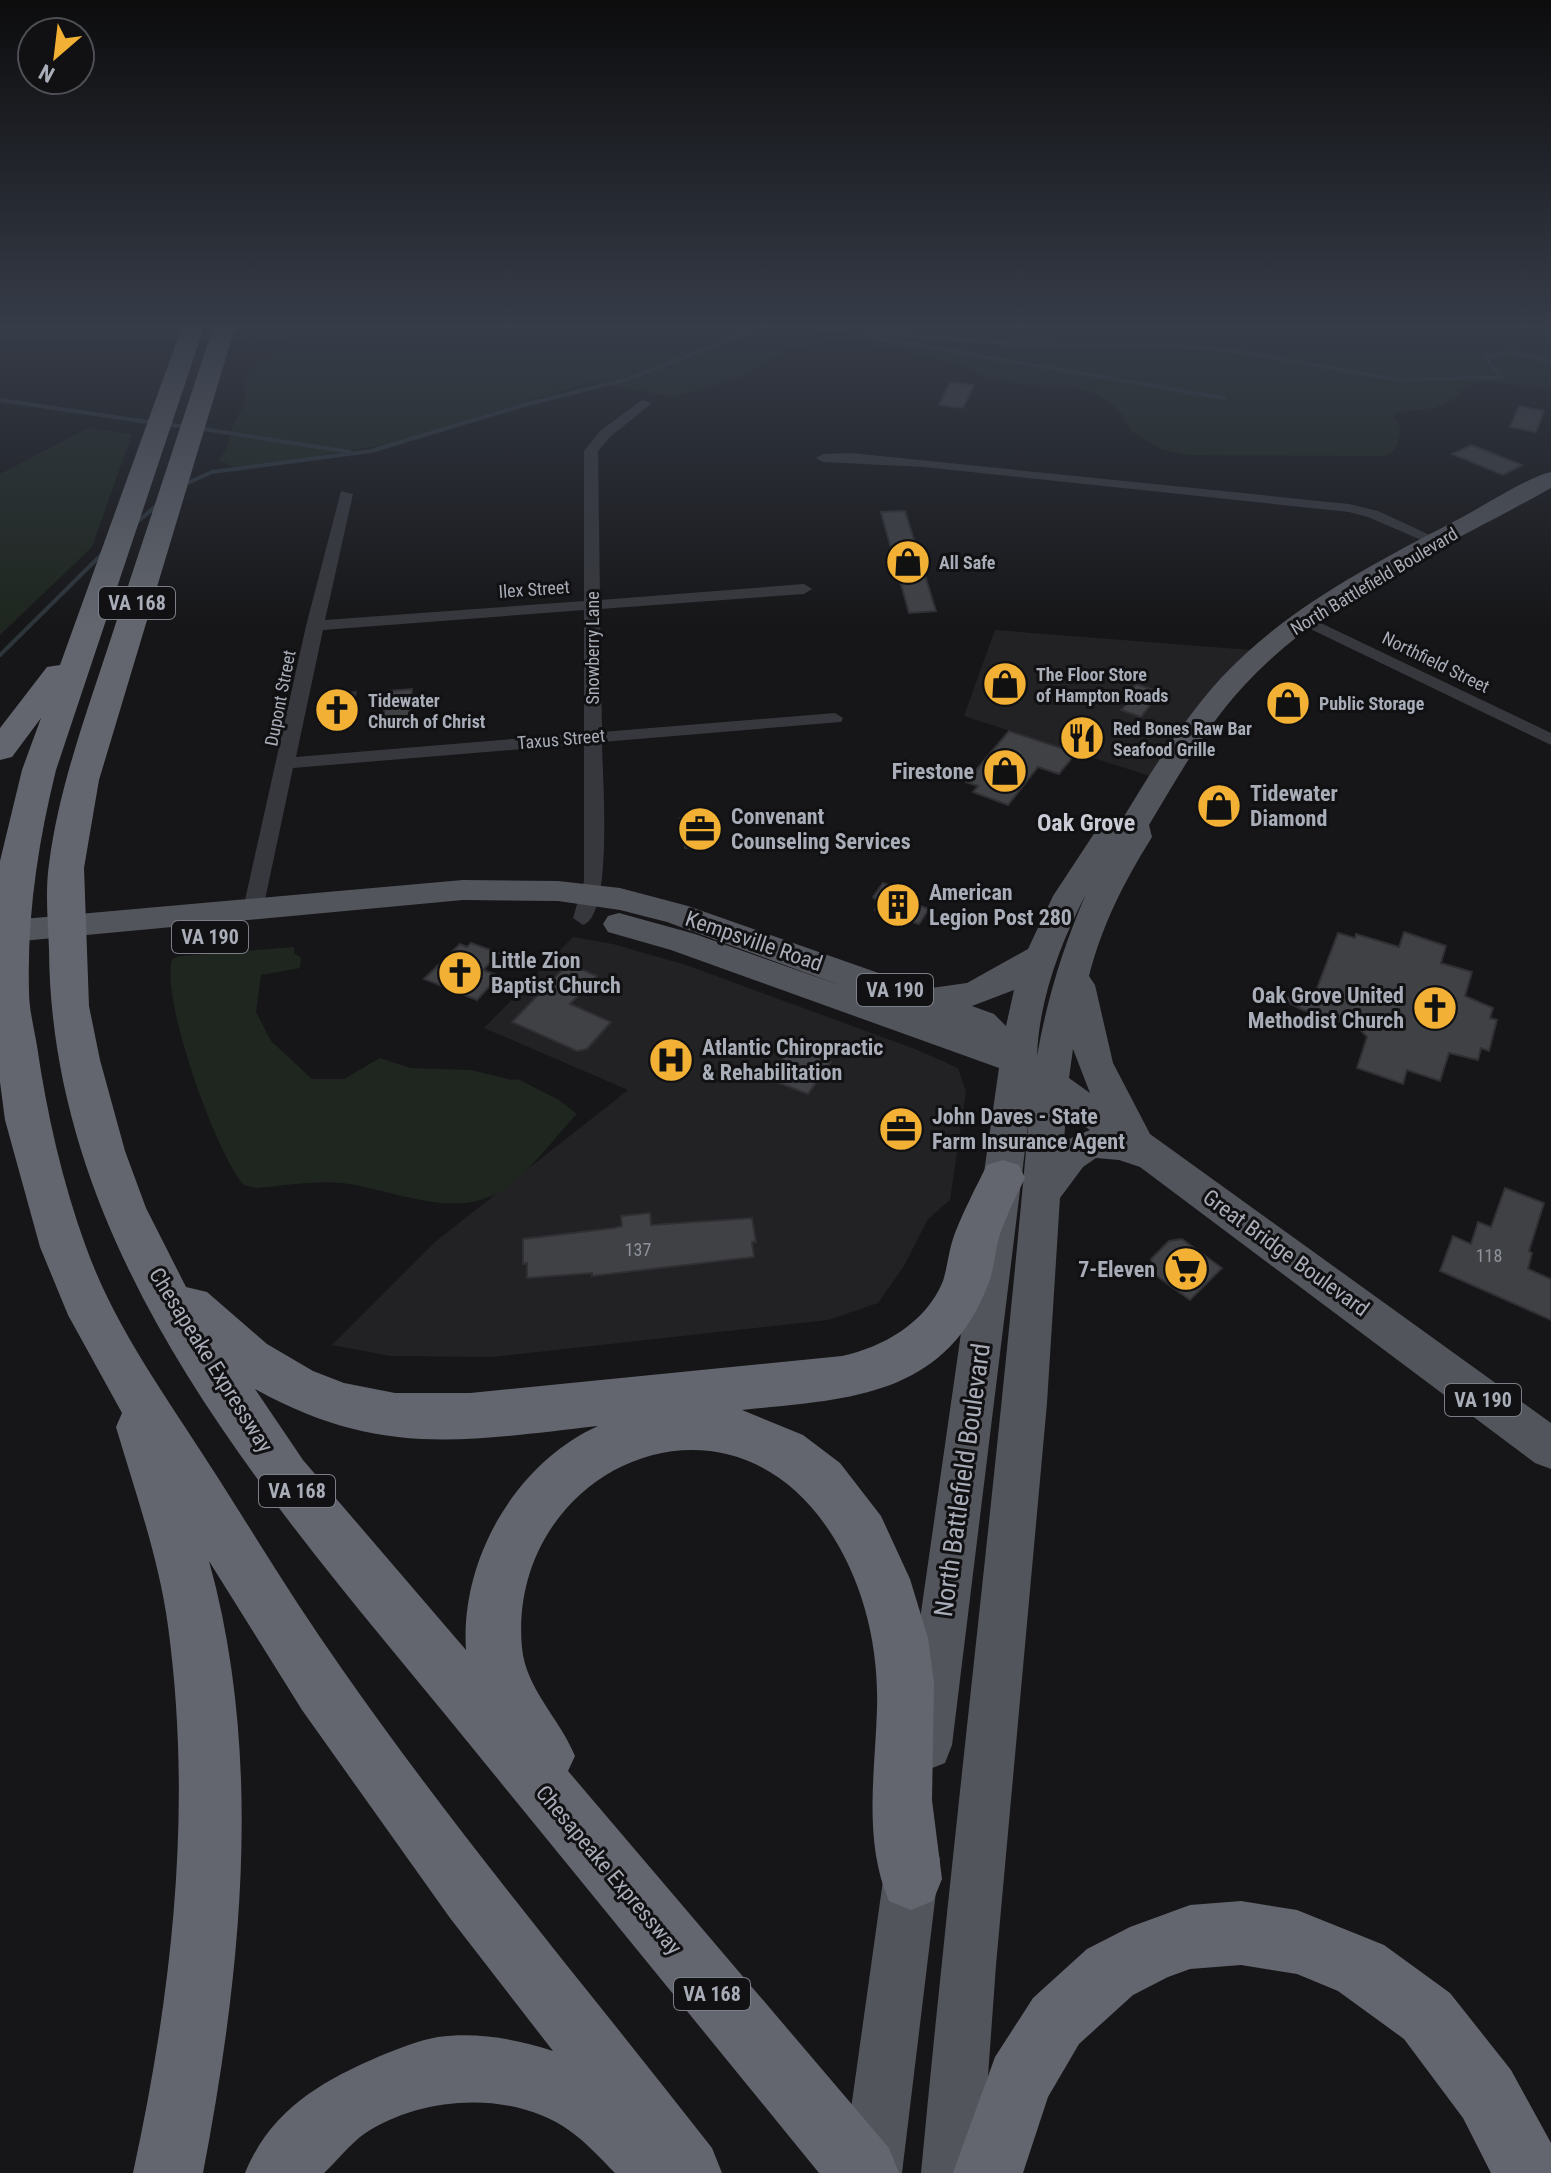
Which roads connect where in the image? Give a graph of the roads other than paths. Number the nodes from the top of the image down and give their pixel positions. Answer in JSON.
{"nodes":[{"id":1,"x":159,"y":425,"type":"edge"},
{"id":2,"x":193,"y":425,"type":"edge"},
{"id":3,"x":617,"y":425,"type":"edge"},
{"id":4,"x":823,"y":458,"type":"dead end"},
{"id":5,"x":1551,"y":479,"type":"edge"},
{"id":6,"x":346,"y":494,"type":"dead end"},
{"id":7,"x":1438,"y":542,"type":"junction"},
{"id":8,"x":117,"y":545,"type":"junction"},
{"id":9,"x":804,"y":589,"type":"dead end"},
{"id":10,"x":592,"y":605,"type":"junction"},
{"id":11,"x":1304,"y":620,"type":"junction"},
{"id":12,"x":314,"y":626,"type":"junction"},
{"id":13,"x":835,"y":718,"type":"dead end"},
{"id":14,"x":592,"y":737,"type":"junction"},
{"id":15,"x":1551,"y":740,"type":"edge"},
{"id":16,"x":0,"y":750,"type":"edge"},
{"id":17,"x":287,"y":763,"type":"junction"},
{"id":18,"x":1134,"y":825,"type":"junction"},
{"id":19,"x":587,"y":906,"type":"junction"},
{"id":20,"x":253,"y":909,"type":"junction"},
{"id":21,"x":0,"y":932,"type":"edge"},
{"id":22,"x":1040,"y":957,"type":"junction"},
{"id":23,"x":1075,"y":961,"type":"junction"},
{"id":24,"x":5,"y":975,"type":"edge"},
{"id":25,"x":920,"y":999,"type":"junction"},
{"id":26,"x":1034,"y":1072,"type":"junction"},
{"id":27,"x":1150,"y":1154,"type":"junction"},
{"id":28,"x":1022,"y":1187,"type":"junction"},
{"id":29,"x":145,"y":1255,"type":"junction"},
{"id":30,"x":124,"y":1372,"type":"junction"},
{"id":31,"x":1551,"y":1449,"type":"edge"},
{"id":32,"x":911,"y":1879,"type":"junction"},
{"id":33,"x":655,"y":1925,"type":"junction"},
{"id":34,"x":168,"y":2173,"type":"edge"},
{"id":35,"x":280,"y":2173,"type":"edge"},
{"id":36,"x":668,"y":2173,"type":"edge"},
{"id":37,"x":687,"y":2173,"type":"edge"},
{"id":38,"x":864,"y":2173,"type":"edge"},
{"id":39,"x":872,"y":2173,"type":"edge"},
{"id":40,"x":951,"y":2173,"type":"edge"},
{"id":41,"x":988,"y":2173,"type":"edge"},
{"id":42,"x":1529,"y":2173,"type":"edge"}],
"edges":[{"from":1,"to":8,"type":"highway","number":"VA 168"},
{"from":2,"to":29,"type":"highway","name":"Chesapeake Expressway","number":"VA 168"},
{"from":3,"to":10,"type":"street","name":"Snowberry Lane"},
{"from":4,"to":7,"type":"street"},
{"from":5,"to":7,"type":"main road","name":"North Battlefield Boulevard"},
{"from":6,"to":12,"type":"street","name":"Dupont Street"},
{"from":7,"to":11,"type":"main road","name":"North Battlefield Boulevard"},
{"from":8,"to":16,"type":"highway"},
{"from":8,"to":24,"type":"highway","number":"VA 168"},
{"from":9,"to":10,"type":"street","name":"Ilex Street"},
{"from":10,"to":12,"type":"street","name":"Ilex Street"},
{"from":10,"to":14,"type":"street","name":"Snowberry Lane"},
{"from":11,"to":15,"type":"street","name":"Northfield Street"},
{"from":11,"to":18,"type":"main road","name":"North Battlefield Boulevard"},
{"from":12,"to":17,"type":"street","name":"Dupont Street"},
{"from":13,"to":14,"type":"street","name":"Taxus Street"},
{"from":14,"to":17,"type":"street","name":"Taxus Street"},
{"from":14,"to":19,"type":"street","name":"Snowberry Lane"},
{"from":17,"to":20,"type":"street","name":"Dupont Street"},
{"from":18,"to":22,"type":"main road","name":"North Battlefield Boulevard"},
{"from":18,"to":23,"type":"main road","name":"North Battlefield Boulevard"},
{"from":19,"to":20,"type":"main road","name":"Kempsville Road","number":"VA 190"},
{"from":19,"to":24,"type":"main road","name":"Kempsville Road","number":"VA 190"},
{"from":19,"to":25,"type":"main road","name":"Kempsville Road","number":"VA 190"},
{"from":19,"to":26,"type":"main road","name":"Kempsville Road","number":"VA 190"},
{"from":20,"to":21,"type":"main road","name":"Kempsville Road","number":"VA 190"},
{"from":22,"to":25,"type":"main road"},
{"from":22,"to":26,"type":"main road","name":"North Battlefield Boulevard"},
{"from":23,"to":26,"type":"main road","name":"North Battlefield Boulevard"},
{"from":23,"to":27,"type":"main road"},
{"from":24,"to":30,"type":"highway","number":"VA 168"},
{"from":25,"to":26,"type":"main road","name":"Kempsville Road","number":"VA 190"},
{"from":26,"to":27,"type":"main road","name":"Great Bridge Boulevard","number":"VA 190"},
{"from":26,"to":28,"type":"main road","name":"North Battlefield Boulevard"},
{"from":27,"to":28,"type":"main road"},
{"from":27,"to":31,"type":"main road","name":"Great Bridge Boulevard","number":"VA 190"},
{"from":28,"to":29,"type":"highway"},
{"from":28,"to":32,"type":"main road","name":"North Battlefield Boulevard"},
{"from":28,"to":40,"type":"main road","name":"North Battlefield Boulevard"},
{"from":29,"to":33,"type":"highway","name":"Chesapeake Expressway","number":"VA 168"},
{"from":30,"to":34,"type":"highway"},
{"from":30,"to":37,"type":"highway","number":"VA 168"},
{"from":32,"to":33,"type":"highway"},
{"from":32,"to":39,"type":"main road","name":"North Battlefield Boulevard"},
{"from":33,"to":38,"type":"highway","name":"Chesapeake Expressway","number":"VA 168"},
{"from":35,"to":36,"type":"highway"},
{"from":41,"to":42,"type":"highway"}]}
